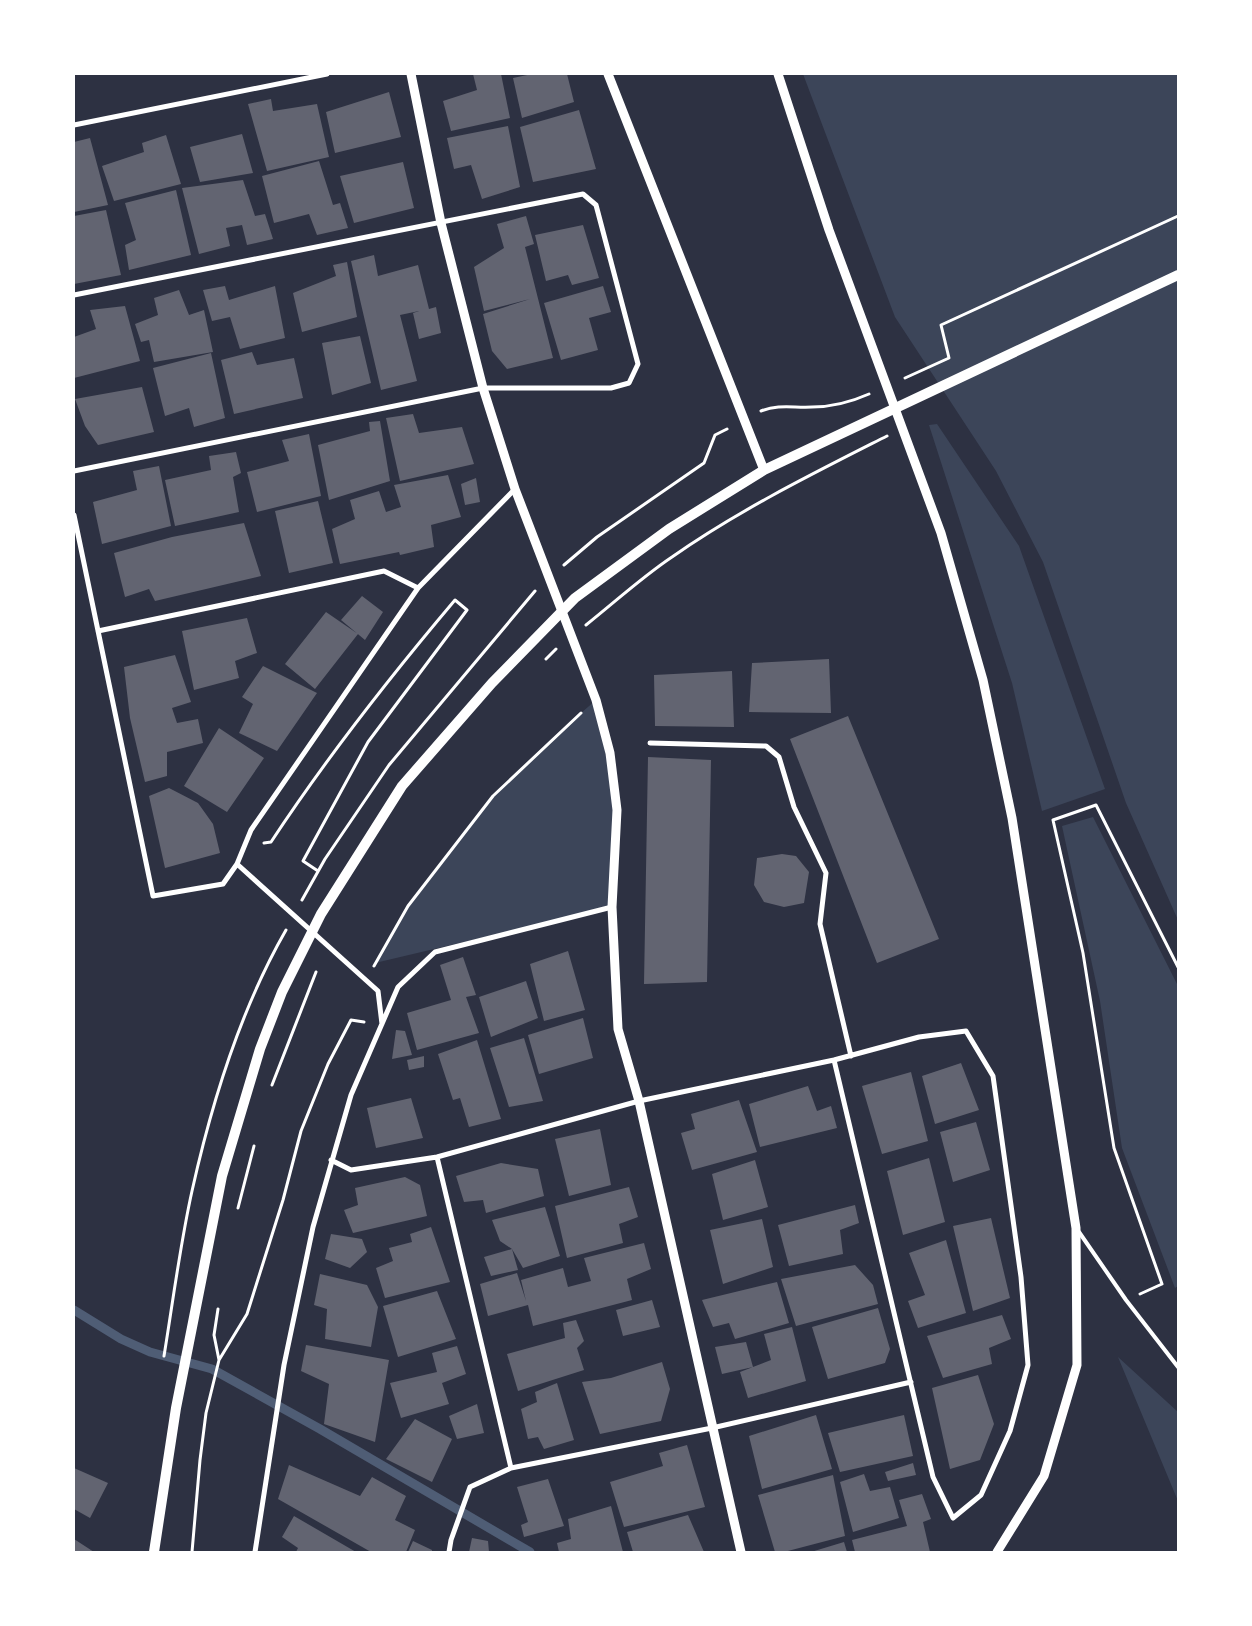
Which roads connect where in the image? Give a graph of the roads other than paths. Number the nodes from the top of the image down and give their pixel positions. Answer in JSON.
{"nodes":[{"id":1,"x":327,"y":74,"type":"edge"},
{"id":2,"x":411,"y":74,"type":"edge"},
{"id":3,"x":608,"y":74,"type":"edge"},
{"id":4,"x":778,"y":74,"type":"edge"},
{"id":5,"x":74,"y":125,"type":"edge"},
{"id":6,"x":441,"y":222,"type":"junction"},
{"id":7,"x":1178,"y":275,"type":"edge"},
{"id":8,"x":74,"y":295,"type":"edge"},
{"id":9,"x":483,"y":388,"type":"junction"},
{"id":10,"x":764,"y":470,"type":"junction"},
{"id":11,"x":74,"y":471,"type":"edge"},
{"id":12,"x":515,"y":489,"type":"junction"},
{"id":13,"x":74,"y":515,"type":"edge"},
{"id":14,"x":418,"y":588,"type":"junction"},
{"id":15,"x":98,"y":631,"type":"junction"},
{"id":16,"x":650,"y":743,"type":"dead end"},
{"id":17,"x":237,"y":864,"type":"junction"},
{"id":18,"x":612,"y":906,"type":"junction"},
{"id":19,"x":382,"y":1025,"type":"junction"},
{"id":20,"x":852,"y":1056,"type":"junction"},
{"id":21,"x":834,"y":1060,"type":"junction"},
{"id":22,"x":639,"y":1101,"type":"junction"},
{"id":23,"x":437,"y":1157,"type":"junction"},
{"id":24,"x":331,"y":1160,"type":"junction"},
{"id":25,"x":1076,"y":1228,"type":"junction"},
{"id":26,"x":1178,"y":1367,"type":"edge"},
{"id":27,"x":911,"y":1382,"type":"junction"},
{"id":28,"x":712,"y":1428,"type":"junction"},
{"id":29,"x":511,"y":1468,"type":"junction"},
{"id":30,"x":154,"y":1552,"type":"edge"},
{"id":31,"x":255,"y":1552,"type":"edge"},
{"id":32,"x":449,"y":1552,"type":"edge"},
{"id":33,"x":741,"y":1552,"type":"edge"},
{"id":34,"x":997,"y":1552,"type":"edge"}],
"edges":[{"from":1,"to":5,"type":"street"},
{"from":2,"to":6,"type":"street"},
{"from":3,"to":10,"type":"street"},
{"from":4,"to":25,"type":"street"},
{"from":6,"to":8,"type":"street"},
{"from":6,"to":9,"type":"street"},
{"from":6,"to":9,"type":"street"},
{"from":7,"to":10,"type":"main road"},
{"from":9,"to":11,"type":"street"},
{"from":9,"to":12,"type":"street"},
{"from":10,"to":30,"type":"main road"},
{"from":12,"to":14,"type":"street"},
{"from":12,"to":18,"type":"street"},
{"from":13,"to":15,"type":"street"},
{"from":14,"to":15,"type":"street"},
{"from":14,"to":17,"type":"street"},
{"from":15,"to":17,"type":"street"},
{"from":16,"to":20,"type":"street"},
{"from":17,"to":19,"type":"street"},
{"from":18,"to":19,"type":"street"},
{"from":18,"to":22,"type":"street"},
{"from":19,"to":24,"type":"street"},
{"from":20,"to":21,"type":"street"},
{"from":20,"to":27,"type":"street"},
{"from":21,"to":22,"type":"street"},
{"from":21,"to":27,"type":"street"},
{"from":22,"to":23,"type":"street"},
{"from":22,"to":28,"type":"street"},
{"from":23,"to":24,"type":"street"},
{"from":23,"to":29,"type":"street"},
{"from":24,"to":31,"type":"street"},
{"from":25,"to":26,"type":"lane"},
{"from":25,"to":34,"type":"street"},
{"from":27,"to":28,"type":"street"},
{"from":28,"to":29,"type":"street"},
{"from":28,"to":33,"type":"street"},
{"from":29,"to":32,"type":"street"}]}
